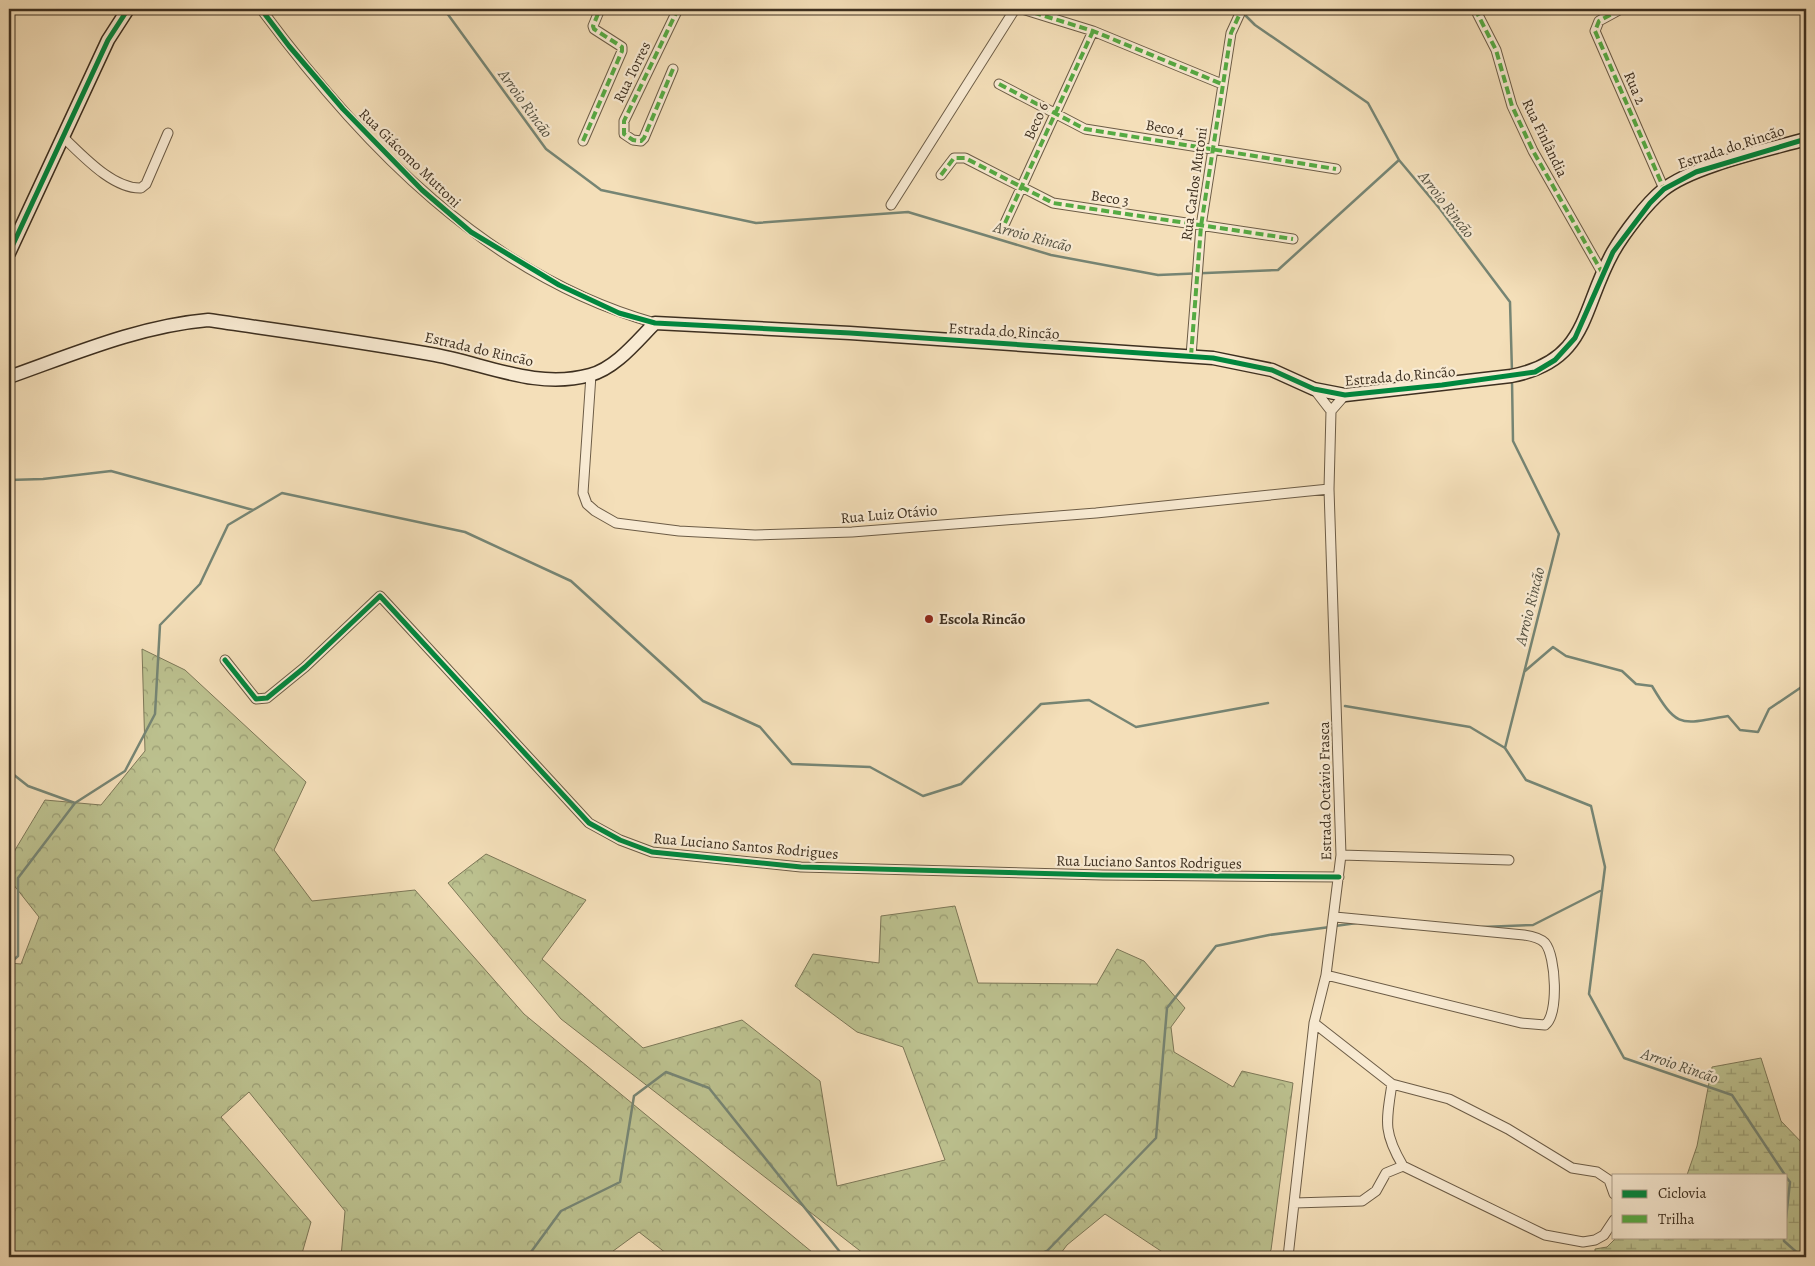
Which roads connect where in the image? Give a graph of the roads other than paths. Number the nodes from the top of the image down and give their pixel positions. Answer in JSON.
{"nodes":[{"id":1,"x":128,"y":9,"type":"edge"},
{"id":2,"x":262,"y":9,"type":"edge"},
{"id":3,"x":600,"y":9,"type":"edge"},
{"id":4,"x":678,"y":9,"type":"edge"},
{"id":5,"x":1015,"y":9,"type":"edge"},
{"id":6,"x":1022,"y":9,"type":"edge"},
{"id":7,"x":1242,"y":9,"type":"edge"},
{"id":8,"x":1475,"y":9,"type":"edge"},
{"id":9,"x":1621,"y":9,"type":"edge"},
{"id":10,"x":1093,"y":31,"type":"junction"},
{"id":11,"x":673,"y":69,"type":"dead end"},
{"id":12,"x":999,"y":84,"type":"dead end"},
{"id":13,"x":1222,"y":84,"type":"junction"},
{"id":14,"x":1055,"y":112,"type":"junction"},
{"id":15,"x":168,"y":133,"type":"dead end"},
{"id":16,"x":64,"y":138,"type":"junction"},
{"id":17,"x":1806,"y":139,"type":"edge"},
{"id":18,"x":583,"y":141,"type":"dead end"},
{"id":19,"x":1212,"y":150,"type":"junction"},
{"id":20,"x":1336,"y":169,"type":"dead end"},
{"id":21,"x":941,"y":175,"type":"dead end"},
{"id":22,"x":1021,"y":187,"type":"junction"},
{"id":23,"x":1664,"y":189,"type":"junction"},
{"id":24,"x":891,"y":205,"type":"dead end"},
{"id":25,"x":1005,"y":223,"type":"dead end"},
{"id":26,"x":1201,"y":226,"type":"junction"},
{"id":27,"x":1294,"y":239,"type":"dead end"},
{"id":28,"x":9,"y":252,"type":"edge"},
{"id":29,"x":1603,"y":274,"type":"junction"},
{"id":30,"x":655,"y":323,"type":"junction"},
{"id":31,"x":1191,"y":356,"type":"junction"},
{"id":32,"x":591,"y":375,"type":"junction"},
{"id":33,"x":9,"y":377,"type":"edge"},
{"id":34,"x":1314,"y":389,"type":"junction"},
{"id":35,"x":1346,"y":395,"type":"junction"},
{"id":36,"x":1331,"y":411,"type":"junction"},
{"id":37,"x":1328,"y":489,"type":"junction"},
{"id":38,"x":225,"y":660,"type":"dead end"},
{"id":39,"x":1341,"y":854,"type":"junction"},
{"id":40,"x":1509,"y":860,"type":"dead end"},
{"id":41,"x":1339,"y":877,"type":"junction"},
{"id":42,"x":1335,"y":917,"type":"junction"},
{"id":43,"x":1326,"y":975,"type":"junction"},
{"id":44,"x":1314,"y":1023,"type":"junction"},
{"id":45,"x":1392,"y":1084,"type":"junction"},
{"id":46,"x":1403,"y":1166,"type":"junction"},
{"id":47,"x":1612,"y":1188,"type":"edge"},
{"id":48,"x":1294,"y":1203,"type":"junction"},
{"id":49,"x":1612,"y":1223,"type":"edge"},
{"id":50,"x":1288,"y":1257,"type":"edge"}],
"edges":[{"from":1,"to":16,"type":"street"},
{"from":2,"to":30,"type":"street","name":"Rua Giácomo Muttoni"},
{"from":3,"to":18,"type":"street"},
{"from":4,"to":11,"type":"street","name":"Rua Torres"},
{"from":5,"to":24,"type":"street"},
{"from":6,"to":10,"type":"street"},
{"from":7,"to":13,"type":"street","name":"Rua Carlos Mutoni"},
{"from":8,"to":29,"type":"street","name":"Rua Finlândia"},
{"from":9,"to":23,"type":"street","name":"Rua 2"},
{"from":10,"to":13,"type":"street"},
{"from":10,"to":14,"type":"street","name":"Beco 6"},
{"from":12,"to":14,"type":"street","name":"Beco 4"},
{"from":13,"to":19,"type":"street","name":"Rua Carlos Mutoni"},
{"from":14,"to":19,"type":"street","name":"Beco 4"},
{"from":14,"to":22,"type":"street","name":"Beco 6"},
{"from":15,"to":16,"type":"street"},
{"from":16,"to":28,"type":"street"},
{"from":17,"to":23,"type":"street","name":"Estrada do Rincão"},
{"from":19,"to":20,"type":"street","name":"Beco 4"},
{"from":19,"to":26,"type":"street","name":"Rua Carlos Mutoni"},
{"from":21,"to":22,"type":"street","name":"Beco 3"},
{"from":22,"to":25,"type":"street","name":"Beco 6"},
{"from":22,"to":26,"type":"street","name":"Beco 3"},
{"from":23,"to":29,"type":"street","name":"Estrada do Rincão"},
{"from":26,"to":27,"type":"street","name":"Beco 3"},
{"from":26,"to":31,"type":"street","name":"Rua Carlos Mutoni"},
{"from":29,"to":35,"type":"street","name":"Estrada do Rincão"},
{"from":30,"to":31,"type":"street","name":"Estrada do Rincão"},
{"from":30,"to":32,"type":"street","name":"Estrada do Rincão"},
{"from":31,"to":34,"type":"street","name":"Estrada do Rincão"},
{"from":32,"to":33,"type":"street","name":"Estrada do Rincão"},
{"from":32,"to":37,"type":"street","name":"Rua Luiz Otávio"},
{"from":34,"to":35,"type":"street","name":"Estrada do Rincão"},
{"from":34,"to":36,"type":"street"},
{"from":35,"to":36,"type":"street"},
{"from":36,"to":37,"type":"street","name":"Estrada Octávio Frasca"},
{"from":37,"to":39,"type":"street","name":"Estrada Octávio Frasca"},
{"from":38,"to":41,"type":"street","name":"Rua Luciano Santos Rodrigues"},
{"from":39,"to":40,"type":"street"},
{"from":39,"to":41,"type":"street","name":"Estrada Octávio Frasca"},
{"from":41,"to":42,"type":"street","name":"Estrada Octávio Frasca"},
{"from":42,"to":43,"type":"street","name":"Estrada Octávio Frasca"},
{"from":42,"to":43,"type":"street"},
{"from":43,"to":44,"type":"street","name":"Estrada Octávio Frasca"},
{"from":44,"to":45,"type":"street"},
{"from":44,"to":48,"type":"street","name":"Estrada Octávio Frasca"},
{"from":45,"to":46,"type":"street"},
{"from":45,"to":47,"type":"street"},
{"from":46,"to":48,"type":"street"},
{"from":46,"to":49,"type":"street"},
{"from":48,"to":50,"type":"street","name":"Estrada Octávio Frasca"}]}
